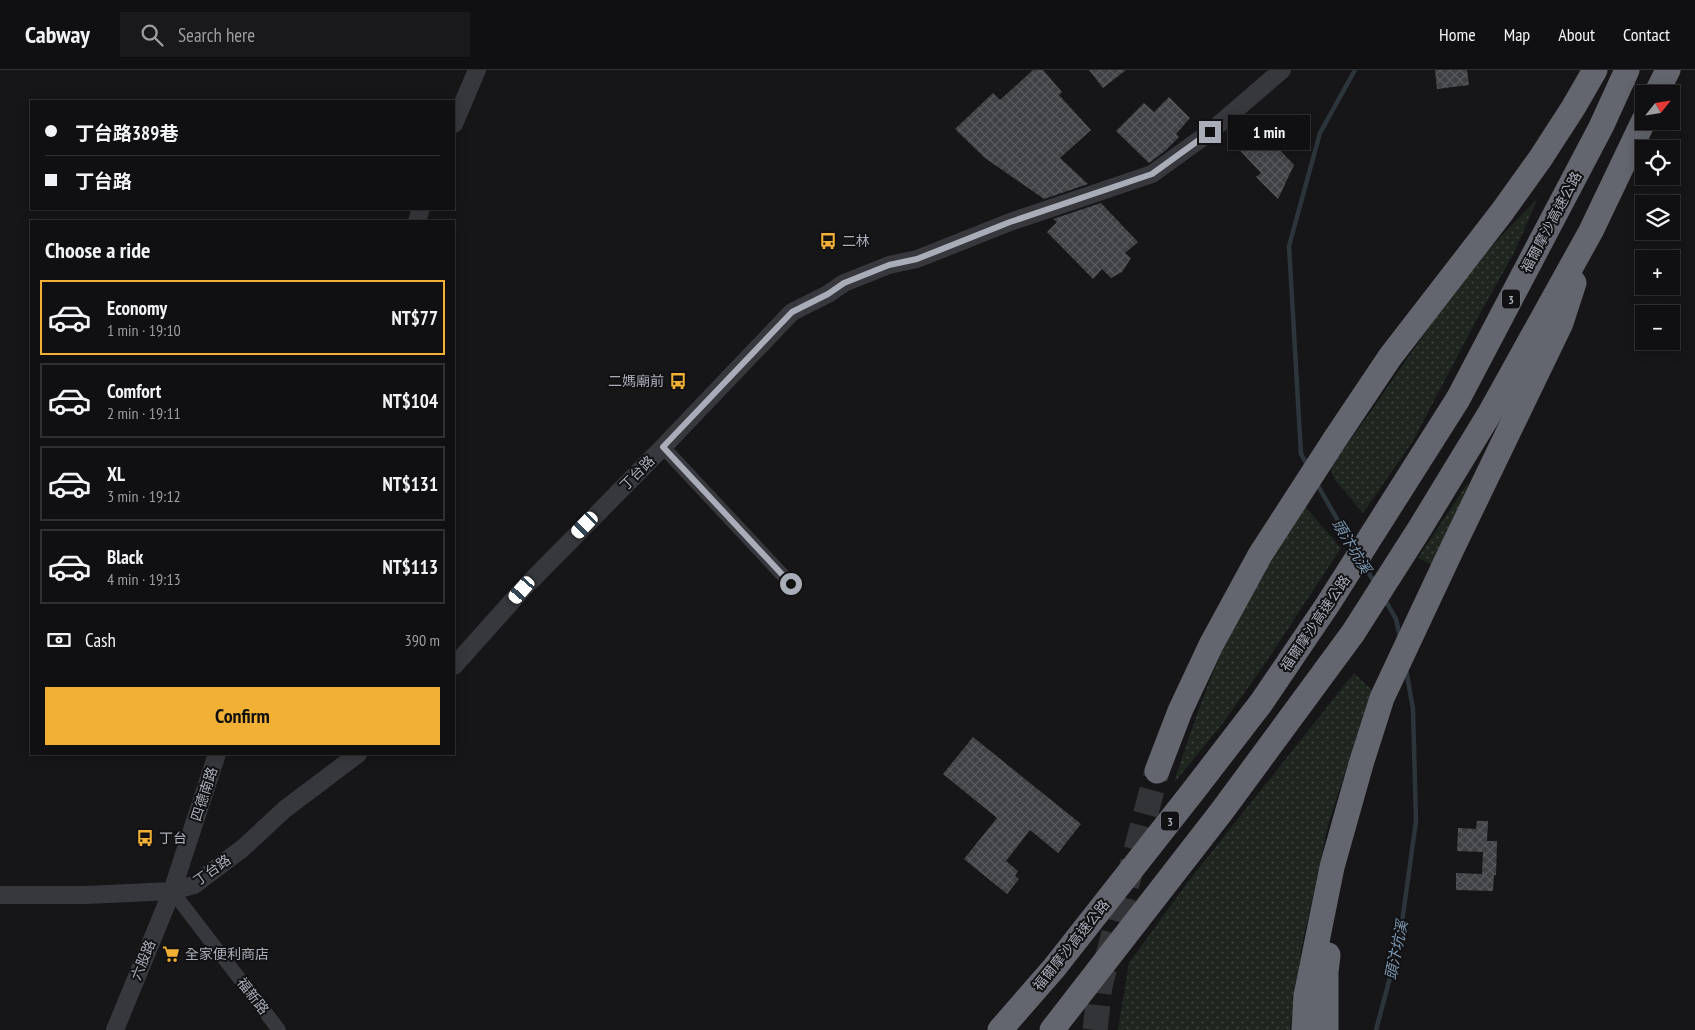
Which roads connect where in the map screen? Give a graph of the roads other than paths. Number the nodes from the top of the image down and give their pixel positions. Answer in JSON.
{"nodes":[{"id":1,"x":477,"y":70,"type":"edge"},
{"id":2,"x":1282,"y":70,"type":"edge"},
{"id":3,"x":1595,"y":70,"type":"edge"},
{"id":4,"x":1668,"y":70,"type":"edge"},
{"id":5,"x":1622,"y":81,"type":"edge"},
{"id":6,"x":1660,"y":85,"type":"edge"},
{"id":7,"x":455,"y":122,"type":"edge"},
{"id":8,"x":1639,"y":130,"type":"edge"},
{"id":9,"x":1591,"y":231,"type":"junction"},
{"id":10,"x":663,"y":447,"type":"junction"},
{"id":11,"x":791,"y":584,"type":"dead end"},
{"id":12,"x":455,"y":665,"type":"edge"},
{"id":13,"x":217,"y":755,"type":"edge"},
{"id":14,"x":357,"y":755,"type":"edge"},
{"id":15,"x":1157,"y":771,"type":"tunnel mouth"},
{"id":16,"x":1332,"y":868,"type":"junction"},
{"id":17,"x":172,"y":891,"type":"junction"},
{"id":18,"x":0,"y":895,"type":"edge"},
{"id":19,"x":115,"y":1030,"type":"edge"},
{"id":20,"x":279,"y":1030,"type":"edge"},
{"id":21,"x":1000,"y":1030,"type":"edge"},
{"id":22,"x":1052,"y":1030,"type":"edge"},
{"id":23,"x":1304,"y":1030,"type":"edge"},
{"id":24,"x":1326,"y":1030,"type":"edge"}],
"edges":[{"from":1,"to":7,"type":"street"},
{"from":2,"to":10,"type":"street","name":"丁台路"},
{"from":3,"to":15,"type":"highway"},
{"from":4,"to":6,"type":"highway"},
{"from":5,"to":21,"type":"highway","name":"福爾摩沙高速公路","number":"3"},
{"from":8,"to":9,"type":"highway"},
{"from":9,"to":16,"type":"highway"},
{"from":9,"to":22,"type":"highway"},
{"from":10,"to":11,"type":"street"},
{"from":10,"to":12,"type":"street","name":"丁台路"},
{"from":13,"to":17,"type":"street","name":"四德南路"},
{"from":14,"to":17,"type":"street","name":"丁台路"},
{"from":16,"to":23,"type":"highway"},
{"from":16,"to":24,"type":"highway"},
{"from":17,"to":18,"type":"street","name":"丁台路"},
{"from":17,"to":19,"type":"street","name":"六股路"},
{"from":17,"to":20,"type":"street","name":"福新路"}]}
